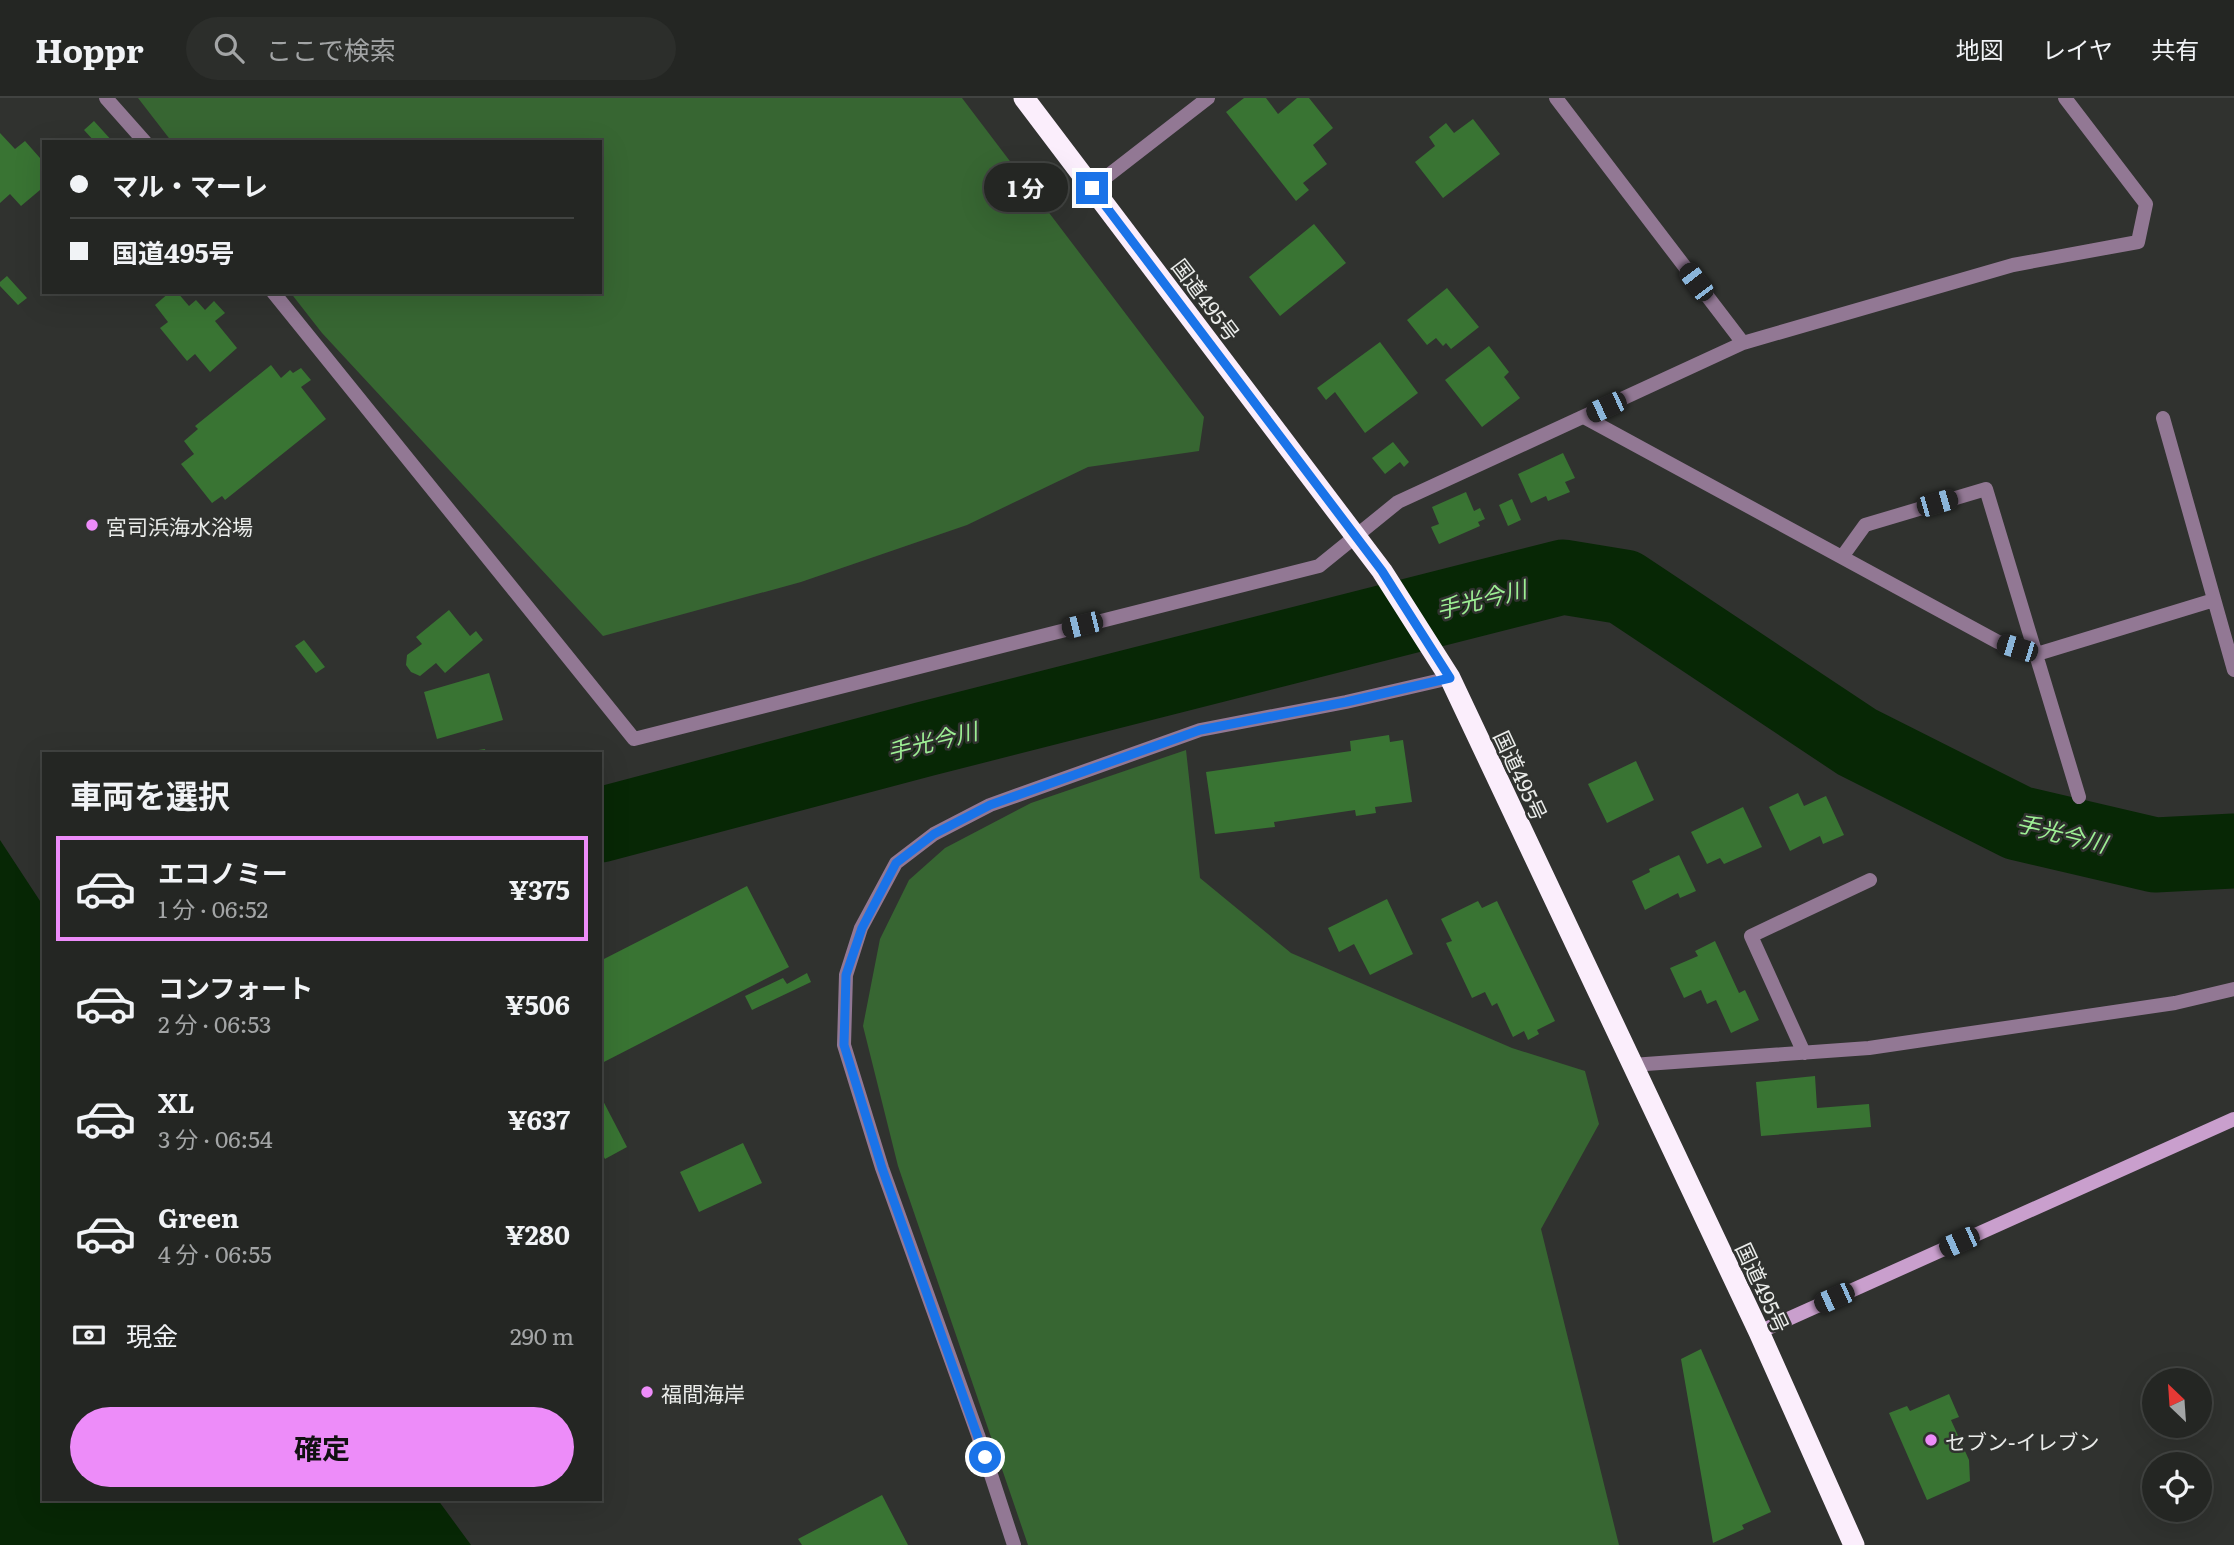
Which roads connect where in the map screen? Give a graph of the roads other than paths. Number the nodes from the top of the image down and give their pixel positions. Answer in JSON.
{"nodes":[{"id":1,"x":106,"y":98,"type":"edge"},
{"id":2,"x":1024,"y":98,"type":"edge"},
{"id":3,"x":1208,"y":98,"type":"edge"},
{"id":4,"x":1556,"y":98,"type":"edge"},
{"id":5,"x":2065,"y":98,"type":"edge"},
{"id":6,"x":143,"y":140,"type":"edge"},
{"id":7,"x":1092,"y":188,"type":"junction"},
{"id":8,"x":275,"y":294,"type":"edge"},
{"id":9,"x":1743,"y":343,"type":"junction"},
{"id":10,"x":1584,"y":418,"type":"junction"},
{"id":11,"x":2163,"y":418,"type":"dead end"},
{"id":12,"x":1355,"y":536,"type":"junction"},
{"id":13,"x":1842,"y":556,"type":"junction"},
{"id":14,"x":2214,"y":600,"type":"junction"},
{"id":15,"x":2037,"y":654,"type":"junction"},
{"id":16,"x":2234,"y":670,"type":"edge"},
{"id":17,"x":1450,"y":678,"type":"junction"},
{"id":18,"x":2079,"y":797,"type":"dead end"},
{"id":19,"x":1870,"y":880,"type":"dead end"},
{"id":20,"x":2234,"y":989,"type":"edge"},
{"id":21,"x":1804,"y":1053,"type":"junction"},
{"id":22,"x":1632,"y":1065,"type":"junction"},
{"id":23,"x":2234,"y":1119,"type":"edge"},
{"id":24,"x":1759,"y":1332,"type":"junction"},
{"id":25,"x":1014,"y":1545,"type":"edge"},
{"id":26,"x":1854,"y":1545,"type":"edge"}],
"edges":[{"from":1,"to":6,"type":"street"},
{"from":2,"to":7,"type":"highway","name":"国道495号"},
{"from":3,"to":7,"type":"street"},
{"from":4,"to":9,"type":"street"},
{"from":5,"to":9,"type":"street"},
{"from":7,"to":12,"type":"highway","name":"国道495号"},
{"from":8,"to":12,"type":"street"},
{"from":9,"to":10,"type":"street"},
{"from":10,"to":12,"type":"street"},
{"from":10,"to":13,"type":"street"},
{"from":11,"to":14,"type":"street"},
{"from":12,"to":17,"type":"highway","name":"国道495号"},
{"from":13,"to":15,"type":"street"},
{"from":13,"to":15,"type":"street"},
{"from":14,"to":15,"type":"street"},
{"from":14,"to":16,"type":"street"},
{"from":15,"to":18,"type":"street"},
{"from":17,"to":22,"type":"highway","name":"国道495号"},
{"from":17,"to":25,"type":"street"},
{"from":19,"to":21,"type":"street"},
{"from":20,"to":21,"type":"street"},
{"from":21,"to":22,"type":"street"},
{"from":22,"to":24,"type":"highway","name":"国道495号"},
{"from":23,"to":24,"type":"street"},
{"from":24,"to":26,"type":"highway","name":"国道495号"}]}
